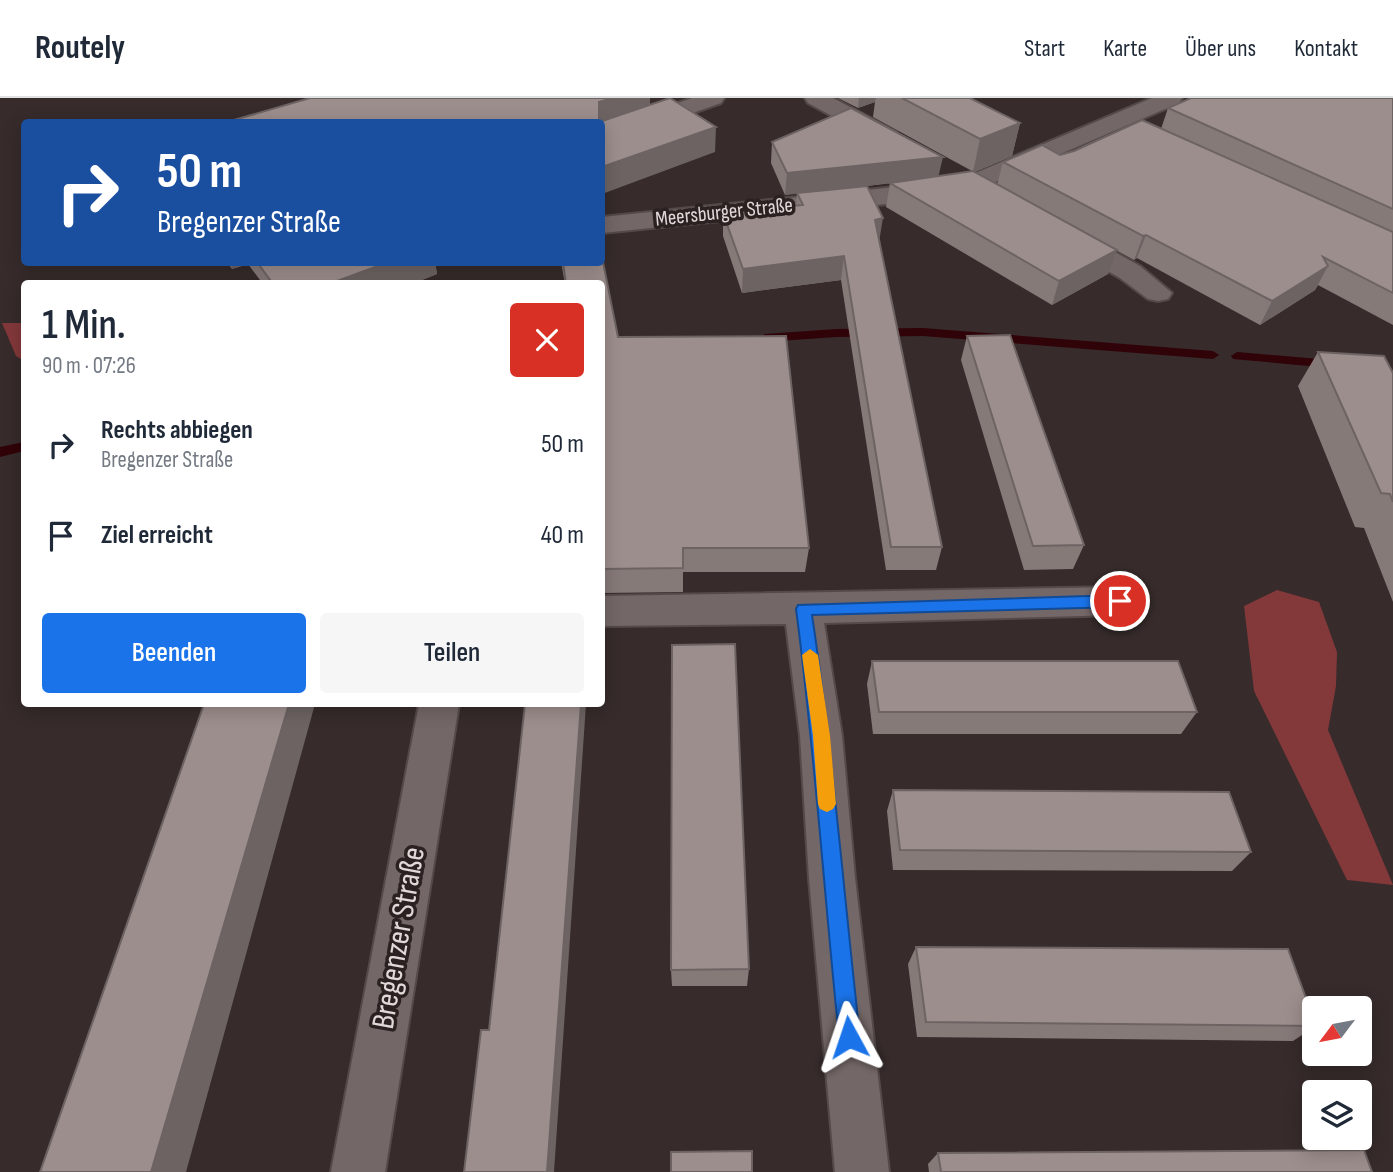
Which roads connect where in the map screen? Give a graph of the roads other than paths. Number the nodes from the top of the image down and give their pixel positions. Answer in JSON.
{"nodes":[{"id":1,"x":713,"y":98,"type":"edge"},
{"id":2,"x":816,"y":98,"type":"edge"},
{"id":3,"x":1150,"y":101,"type":"edge"},
{"id":4,"x":630,"y":103,"type":"dead end"},
{"id":5,"x":655,"y":119,"type":"junction"},
{"id":6,"x":1116,"y":122,"type":"junction"},
{"id":7,"x":1141,"y":134,"type":"edge"},
{"id":8,"x":605,"y":137,"type":"edge"},
{"id":9,"x":912,"y":151,"type":"edge"},
{"id":10,"x":936,"y":164,"type":"edge"},
{"id":11,"x":972,"y":184,"type":"junction"},
{"id":12,"x":996,"y":197,"type":"edge"},
{"id":13,"x":1045,"y":224,"type":"edge"},
{"id":14,"x":605,"y":225,"type":"edge"},
{"id":15,"x":1158,"y":293,"type":"dead end"},
{"id":16,"x":1120,"y":601,"type":"dead end"},
{"id":17,"x":803,"y":609,"type":"junction"},
{"id":18,"x":605,"y":611,"type":"edge"},
{"id":19,"x":438,"y":707,"type":"edge"},
{"id":20,"x":358,"y":1172,"type":"edge"},
{"id":21,"x":862,"y":1172,"type":"edge"}],
"edges":[{"from":1,"to":5,"type":"street"},
{"from":2,"to":9,"type":"street"},
{"from":3,"to":6,"type":"street","name":"Meersburger Straße"},
{"from":4,"to":5,"type":"street"},
{"from":5,"to":8,"type":"street"},
{"from":6,"to":7,"type":"street"},
{"from":6,"to":11,"type":"street","name":"Meersburger Straße"},
{"from":10,"to":11,"type":"street"},
{"from":11,"to":12,"type":"street"},
{"from":11,"to":14,"type":"street","name":"Meersburger Straße"},
{"from":13,"to":15,"type":"street"},
{"from":16,"to":17,"type":"street"},
{"from":17,"to":18,"type":"street"},
{"from":17,"to":21,"type":"street"},
{"from":19,"to":20,"type":"street","name":"Bregenzer Straße"}]}
